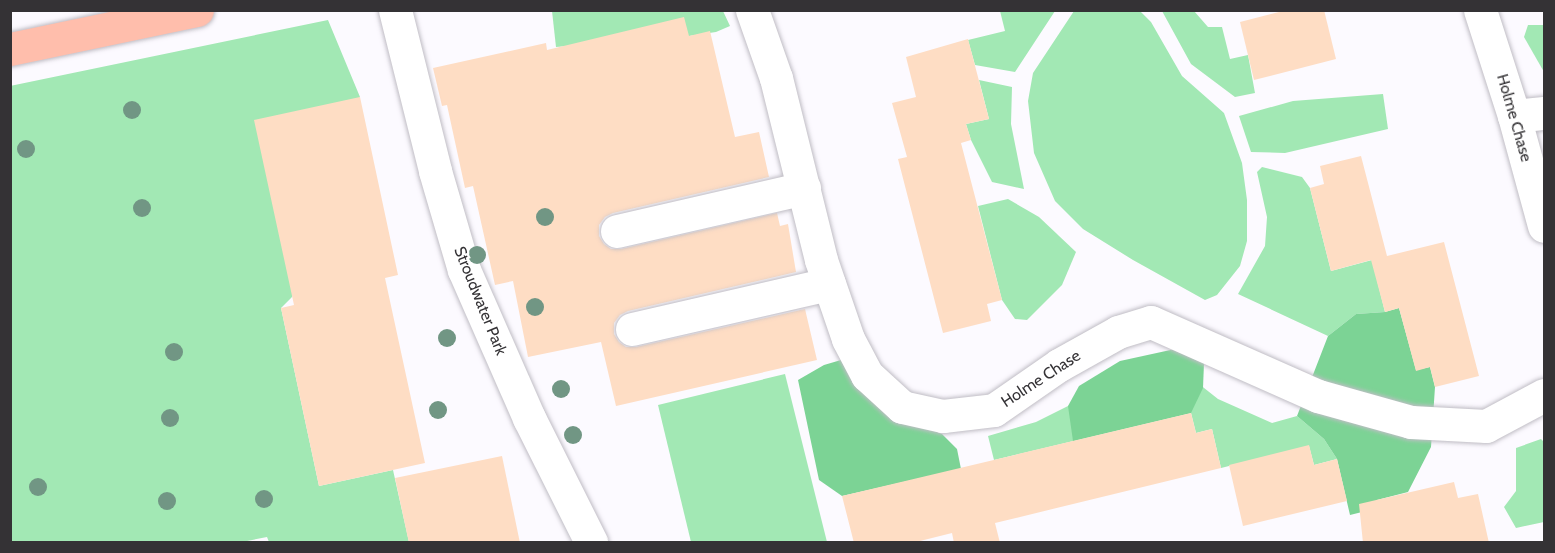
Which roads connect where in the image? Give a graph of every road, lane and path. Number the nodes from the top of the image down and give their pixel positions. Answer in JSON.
{"nodes":[{"id":1,"x":197,"y":10,"type":"edge"},
{"id":2,"x":395,"y":10,"type":"edge"},
{"id":3,"x":752,"y":10,"type":"edge"},
{"id":4,"x":1480,"y":10,"type":"edge"},
{"id":5,"x":10,"y":49,"type":"edge"},
{"id":6,"x":1529,"y":114,"type":"edge"},
{"id":7,"x":804,"y":188,"type":"junction"},
{"id":8,"x":1545,"y":226,"type":"edge"},
{"id":9,"x":617,"y":231,"type":"dead end"},
{"id":10,"x":829,"y":284,"type":"junction"},
{"id":11,"x":632,"y":329,"type":"dead end"},
{"id":12,"x":1545,"y":395,"type":"edge"},
{"id":13,"x":591,"y":543,"type":"edge"}],
"edges":[{"from":1,"to":5,"type":"main road"},
{"from":2,"to":13,"type":"street","name":"Stroudwater Park"},
{"from":3,"to":7,"type":"street","name":"Holme Chase"},
{"from":4,"to":6,"type":"street","name":"Holme Chase"},
{"from":6,"to":8,"type":"street","name":"Holme Chase"},
{"from":7,"to":9,"type":"street"},
{"from":7,"to":10,"type":"street","name":"Holme Chase"},
{"from":10,"to":11,"type":"street"},
{"from":10,"to":12,"type":"street","name":"Holme Chase"}]}
